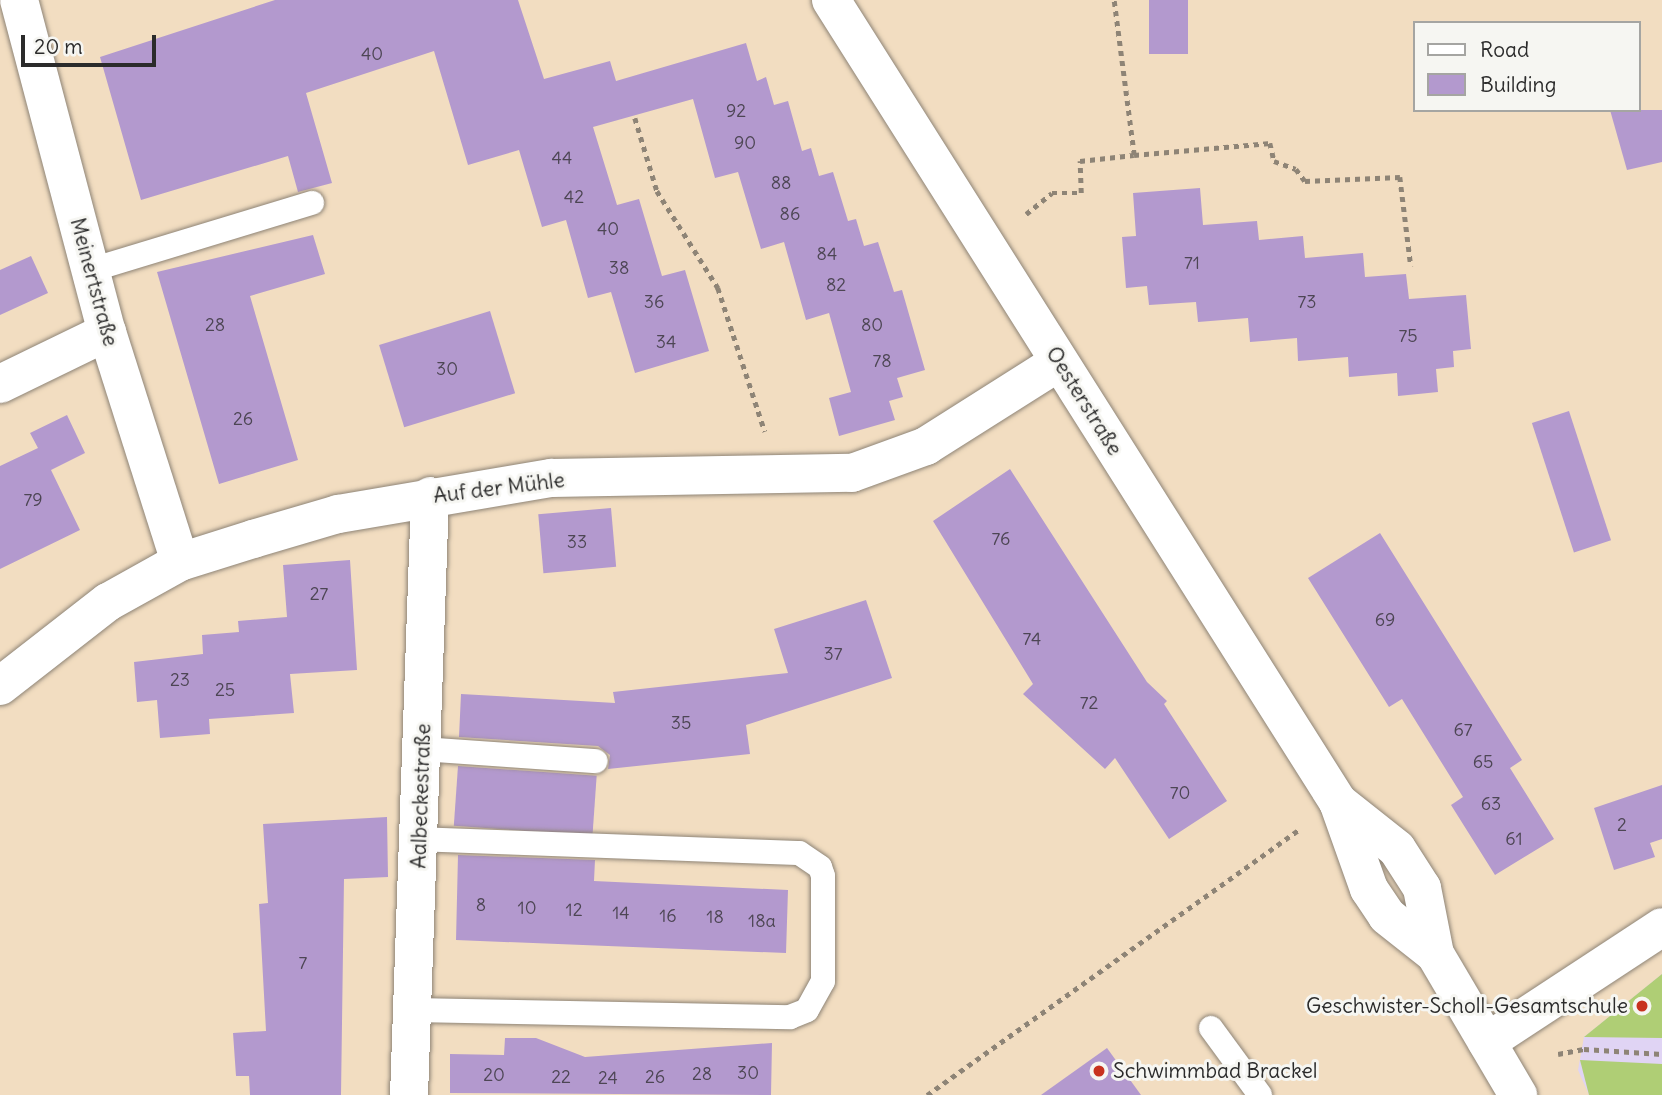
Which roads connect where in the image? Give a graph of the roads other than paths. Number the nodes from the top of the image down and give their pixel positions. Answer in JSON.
{"nodes":[{"id":1,"x":19,"y":0,"type":"edge"},
{"id":2,"x":831,"y":0,"type":"edge"},
{"id":3,"x":312,"y":203,"type":"dead end"},
{"id":4,"x":91,"y":270,"type":"junction"},
{"id":5,"x":107,"y":332,"type":"junction"},
{"id":6,"x":1059,"y":362,"type":"junction"},
{"id":7,"x":0,"y":384,"type":"edge"},
{"id":8,"x":430,"y":496,"type":"junction"},
{"id":9,"x":180,"y":562,"type":"junction"},
{"id":10,"x":0,"y":686,"type":"edge"},
{"id":11,"x":423,"y":749,"type":"junction"},
{"id":12,"x":596,"y":761,"type":"dead end"},
{"id":13,"x":420,"y":839,"type":"junction"},
{"id":14,"x":1662,"y":927,"type":"edge"},
{"id":15,"x":412,"y":1010,"type":"junction"},
{"id":16,"x":1211,"y":1028,"type":"dead end"},
{"id":17,"x":1487,"y":1042,"type":"junction"},
{"id":18,"x":409,"y":1095,"type":"edge"},
{"id":19,"x":1260,"y":1095,"type":"edge"},
{"id":20,"x":1518,"y":1095,"type":"edge"}],
"edges":[{"from":1,"to":4,"type":"street","name":"Meinertstraße"},
{"from":2,"to":6,"type":"street","name":"Oesterstraße"},
{"from":3,"to":4,"type":"lane"},
{"from":4,"to":5,"type":"street","name":"Meinertstraße"},
{"from":5,"to":7,"type":"street"},
{"from":5,"to":9,"type":"street","name":"Meinertstraße"},
{"from":6,"to":8,"type":"street","name":"Auf der Mühle"},
{"from":6,"to":17,"type":"street","name":"Oesterstraße"},
{"from":8,"to":9,"type":"street","name":"Auf der Mühle"},
{"from":8,"to":11,"type":"street","name":"Aalbeckestraße"},
{"from":9,"to":10,"type":"street","name":"Auf der Mühle"},
{"from":11,"to":12,"type":"lane"},
{"from":11,"to":13,"type":"street","name":"Aalbeckestraße"},
{"from":13,"to":15,"type":"street","name":"Aalbeckestraße"},
{"from":13,"to":15,"type":"lane"},
{"from":14,"to":17,"type":"street"},
{"from":15,"to":18,"type":"street","name":"Aalbeckestraße"},
{"from":16,"to":19,"type":"lane"},
{"from":17,"to":20,"type":"street","name":"Oesterstraße"}]}
